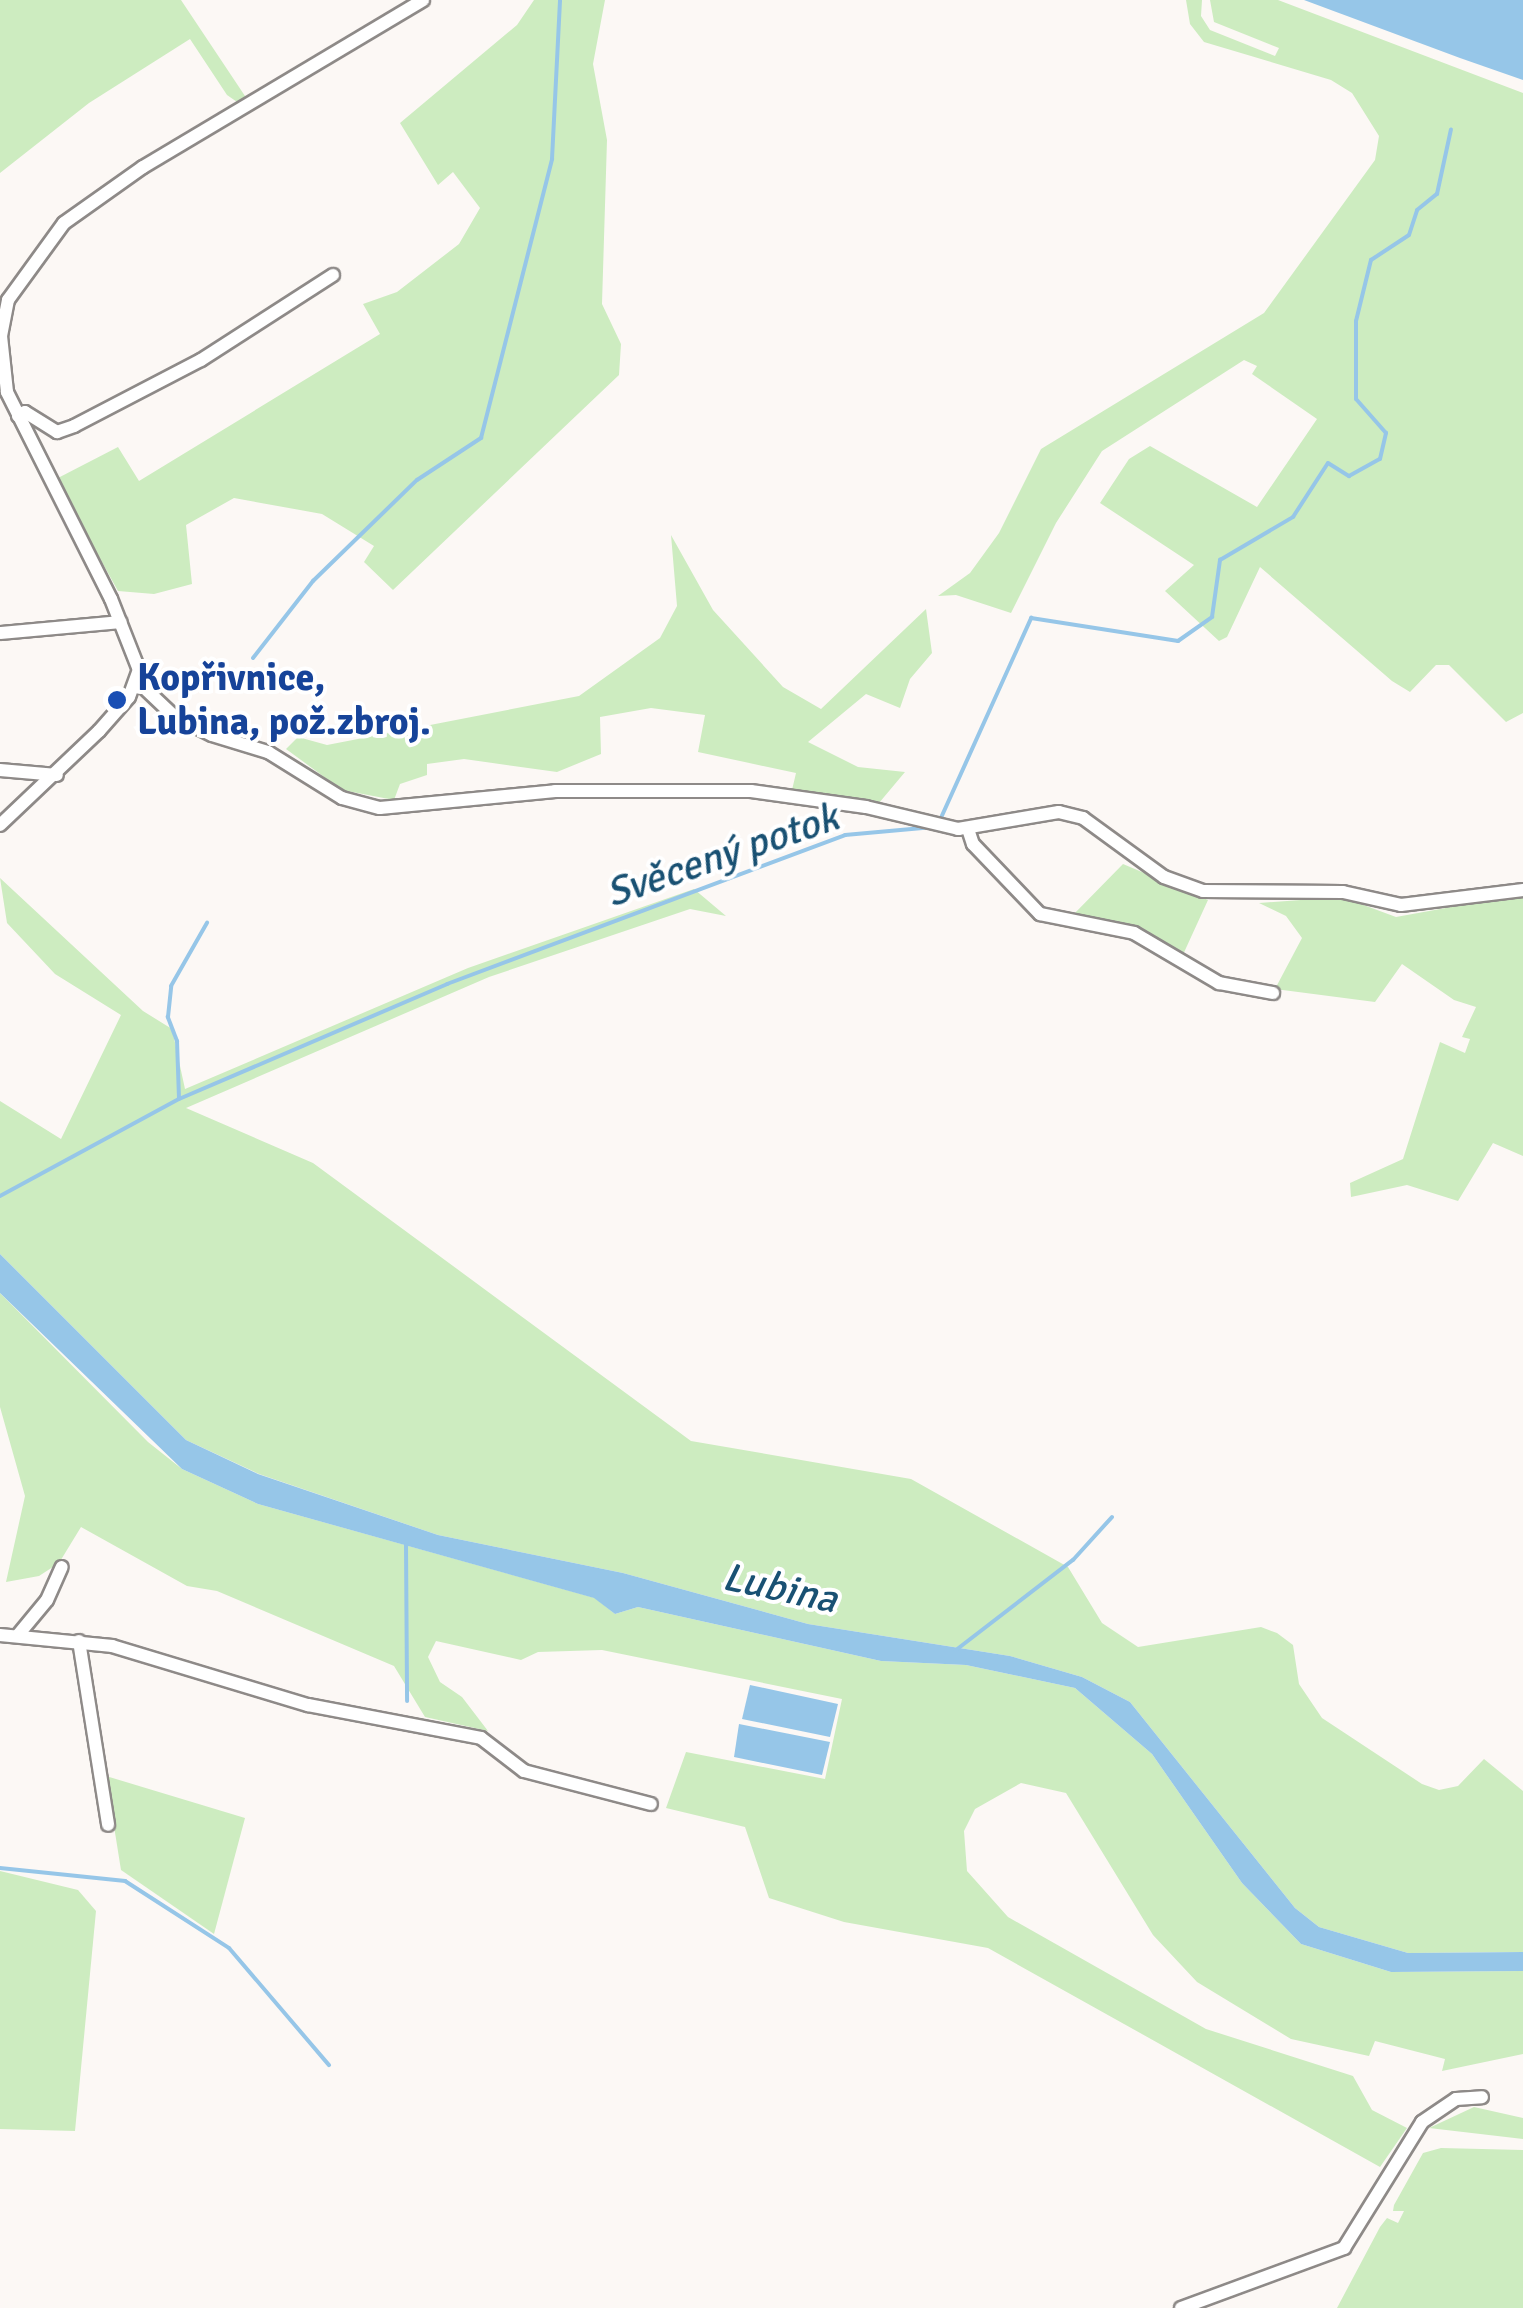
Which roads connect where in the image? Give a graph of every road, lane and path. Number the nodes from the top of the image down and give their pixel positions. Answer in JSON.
{"nodes":[{"id":1,"x":423,"y":0,"type":"edge"},
{"id":2,"x":333,"y":274,"type":"dead end"},
{"id":3,"x":4,"y":388,"type":"edge"},
{"id":4,"x":18,"y":416,"type":"junction"},
{"id":5,"x":121,"y":622,"type":"junction"},
{"id":6,"x":0,"y":632,"type":"edge"},
{"id":7,"x":138,"y":682,"type":"junction"},
{"id":8,"x":0,"y":770,"type":"edge"},
{"id":9,"x":57,"y":775,"type":"junction"},
{"id":10,"x":0,"y":825,"type":"edge"},
{"id":11,"x":968,"y":829,"type":"junction"},
{"id":12,"x":1523,"y":890,"type":"edge"},
{"id":13,"x":1273,"y":993,"type":"dead end"},
{"id":14,"x":62,"y":1567,"type":"dead end"},
{"id":15,"x":0,"y":1635,"type":"edge"},
{"id":16,"x":18,"y":1635,"type":"junction"},
{"id":17,"x":79,"y":1641,"type":"junction"},
{"id":18,"x":651,"y":1804,"type":"dead end"},
{"id":19,"x":108,"y":1825,"type":"dead end"},
{"id":20,"x":1482,"y":2097,"type":"dead end"},
{"id":21,"x":1180,"y":2308,"type":"edge"}],
"edges":[{"from":1,"to":3,"type":"street"},
{"from":2,"to":4,"type":"street"},
{"from":3,"to":4,"type":"street"},
{"from":4,"to":5,"type":"street"},
{"from":5,"to":6,"type":"street"},
{"from":5,"to":7,"type":"street"},
{"from":7,"to":9,"type":"street"},
{"from":7,"to":11,"type":"street"},
{"from":8,"to":9,"type":"street"},
{"from":9,"to":10,"type":"street"},
{"from":11,"to":12,"type":"street"},
{"from":11,"to":13,"type":"street"},
{"from":14,"to":16,"type":"street"},
{"from":15,"to":16,"type":"street"},
{"from":16,"to":17,"type":"street"},
{"from":17,"to":18,"type":"street"},
{"from":17,"to":19,"type":"street"},
{"from":20,"to":21,"type":"street"}]}
